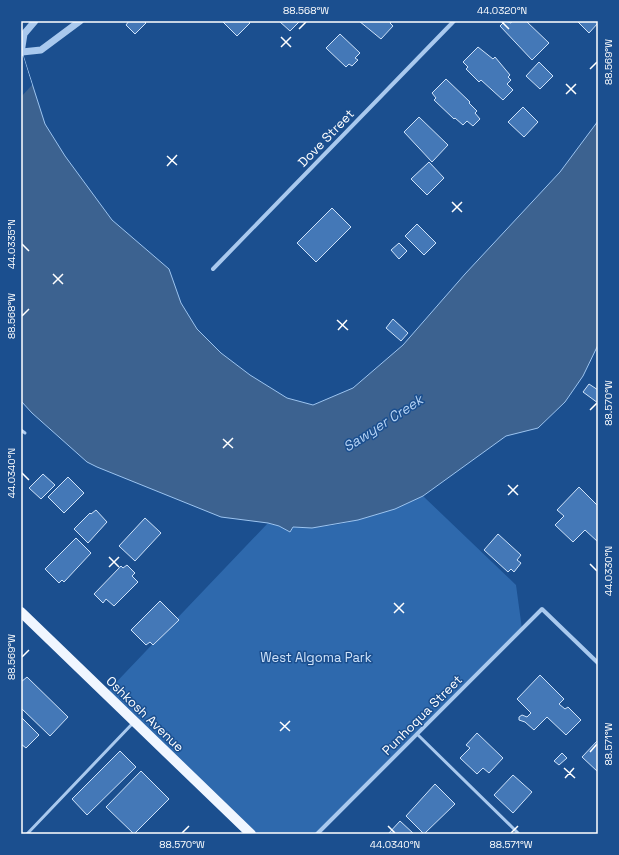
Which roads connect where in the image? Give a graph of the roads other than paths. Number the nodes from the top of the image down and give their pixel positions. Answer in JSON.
{"nodes":[{"id":1,"x":35,"y":21,"type":"edge"},
{"id":2,"x":80,"y":21,"type":"edge"},
{"id":3,"x":454,"y":21,"type":"edge"},
{"id":4,"x":21,"y":52,"type":"edge"},
{"id":5,"x":213,"y":269,"type":"dead end"},
{"id":6,"x":21,"y":430,"type":"edge"},
{"id":7,"x":25,"y":433,"type":"dead end"},
{"id":8,"x":21,"y":612,"type":"edge"},
{"id":9,"x":598,"y":663,"type":"edge"},
{"id":10,"x":134,"y":721,"type":"junction"},
{"id":11,"x":417,"y":734,"type":"junction"},
{"id":12,"x":27,"y":834,"type":"edge"},
{"id":13,"x":251,"y":834,"type":"edge"},
{"id":14,"x":317,"y":834,"type":"edge"},
{"id":15,"x":519,"y":834,"type":"edge"}],
"edges":[{"from":1,"to":4,"type":"street"},
{"from":2,"to":4,"type":"street"},
{"from":3,"to":5,"type":"street","name":"Dove Street"},
{"from":6,"to":7,"type":"lane"},
{"from":8,"to":10,"type":"main road","name":"Oshkosh Avenue"},
{"from":9,"to":11,"type":"street","name":"Punhoqua Street"},
{"from":10,"to":12,"type":"lane"},
{"from":10,"to":13,"type":"main road","name":"Oshkosh Avenue"},
{"from":11,"to":14,"type":"street","name":"Punhoqua Street"},
{"from":11,"to":15,"type":"lane"}]}
